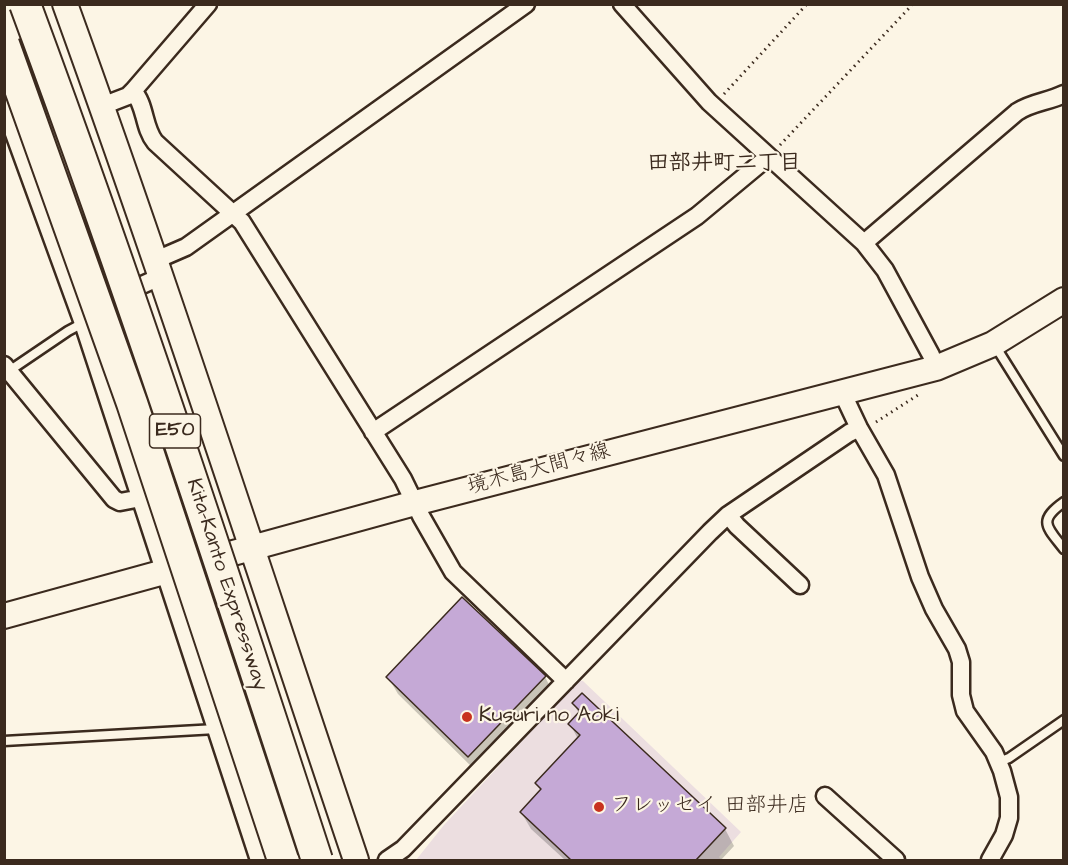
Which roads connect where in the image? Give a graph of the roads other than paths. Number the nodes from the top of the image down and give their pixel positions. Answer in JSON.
{"nodes":[{"id":1,"x":25,"y":4,"type":"edge"},
{"id":2,"x":65,"y":4,"type":"edge"},
{"id":3,"x":208,"y":4,"type":"edge"},
{"id":4,"x":526,"y":4,"type":"edge"},
{"id":5,"x":624,"y":5,"type":"edge"},
{"id":6,"x":4,"y":44,"type":"edge"},
{"id":7,"x":133,"y":92,"type":"junction"},
{"id":8,"x":1064,"y":94,"type":"edge"},
{"id":9,"x":4,"y":106,"type":"edge"},
{"id":10,"x":102,"y":106,"type":"junction"},
{"id":11,"x":768,"y":157,"type":"junction"},
{"id":12,"x":234,"y":212,"type":"junction"},
{"id":13,"x":864,"y":243,"type":"junction"},
{"id":14,"x":159,"y":268,"type":"junction"},
{"id":15,"x":1064,"y":300,"type":"edge"},
{"id":16,"x":81,"y":318,"type":"junction"},
{"id":17,"x":993,"y":344,"type":"junction"},
{"id":18,"x":7,"y":368,"type":"edge"},
{"id":19,"x":936,"y":368,"type":"junction"},
{"id":20,"x":842,"y":392,"type":"junction"},
{"id":21,"x":866,"y":426,"type":"junction"},
{"id":22,"x":373,"y":432,"type":"junction"},
{"id":23,"x":1064,"y":456,"type":"edge"},
{"id":24,"x":141,"y":498,"type":"junction"},
{"id":25,"x":1064,"y":502,"type":"edge"},
{"id":26,"x":415,"y":503,"type":"junction"},
{"id":27,"x":728,"y":515,"type":"junction"},
{"id":28,"x":251,"y":548,"type":"junction"},
{"id":29,"x":1064,"y":549,"type":"edge"},
{"id":30,"x":165,"y":573,"type":"junction"},
{"id":31,"x":800,"y":585,"type":"dead end"},
{"id":32,"x":4,"y":616,"type":"edge"},
{"id":33,"x":566,"y":681,"type":"junction"},
{"id":34,"x":1064,"y":720,"type":"edge"},
{"id":35,"x":216,"y":729,"type":"junction"},
{"id":36,"x":4,"y":741,"type":"edge"},
{"id":37,"x":999,"y":762,"type":"junction"},
{"id":38,"x":825,"y":796,"type":"dead end"},
{"id":39,"x":259,"y":861,"type":"edge"},
{"id":40,"x":283,"y":861,"type":"edge"},
{"id":41,"x":317,"y":861,"type":"edge"},
{"id":42,"x":356,"y":861,"type":"edge"},
{"id":43,"x":387,"y":861,"type":"edge"},
{"id":44,"x":896,"y":861,"type":"edge"},
{"id":45,"x":990,"y":861,"type":"edge"}],
"edges":[{"from":1,"to":41,"type":"highway","name":"Kita-Kanto Expressway","number":"E50","bridge":true},
{"from":2,"to":10,"type":"main road"},
{"from":3,"to":7,"type":"street"},
{"from":4,"to":12,"type":"street"},
{"from":5,"to":11,"type":"street"},
{"from":6,"to":40,"type":"highway","name":"Kita-Kanto Expressway","number":"E50","bridge":true},
{"from":7,"to":10,"type":"street"},
{"from":7,"to":12,"type":"street"},
{"from":8,"to":13,"type":"street"},
{"from":9,"to":16,"type":"street"},
{"from":10,"to":14,"type":"main road"},
{"from":11,"to":13,"type":"street"},
{"from":11,"to":22,"type":"street"},
{"from":12,"to":14,"type":"street"},
{"from":12,"to":22,"type":"street"},
{"from":13,"to":19,"type":"street"},
{"from":14,"to":16,"type":"street"},
{"from":14,"to":28,"type":"main road"},
{"from":15,"to":17,"type":"main road","name":"境木島大間々線"},
{"from":16,"to":18,"type":"lane"},
{"from":16,"to":24,"type":"street"},
{"from":17,"to":19,"type":"main road","name":"境木島大間々線"},
{"from":17,"to":23,"type":"lane"},
{"from":18,"to":24,"type":"street"},
{"from":19,"to":20,"type":"main road","name":"境木島大間々線"},
{"from":20,"to":21,"type":"street"},
{"from":20,"to":26,"type":"main road","name":"境木島大間々線"},
{"from":21,"to":27,"type":"street"},
{"from":21,"to":37,"type":"street"},
{"from":22,"to":26,"type":"street"},
{"from":24,"to":30,"type":"street"},
{"from":25,"to":29,"type":"lane"},
{"from":26,"to":28,"type":"main road","name":"境木島大間々線"},
{"from":26,"to":33,"type":"street"},
{"from":27,"to":31,"type":"street"},
{"from":27,"to":33,"type":"street"},
{"from":28,"to":30,"type":"main road","name":"境木島大間々線"},
{"from":28,"to":42,"type":"main road"},
{"from":30,"to":32,"type":"main road","name":"境木島大間々線"},
{"from":30,"to":35,"type":"street"},
{"from":33,"to":43,"type":"street"},
{"from":34,"to":37,"type":"lane"},
{"from":35,"to":36,"type":"lane"},
{"from":35,"to":39,"type":"street"},
{"from":37,"to":45,"type":"street"},
{"from":38,"to":44,"type":"street"}]}
